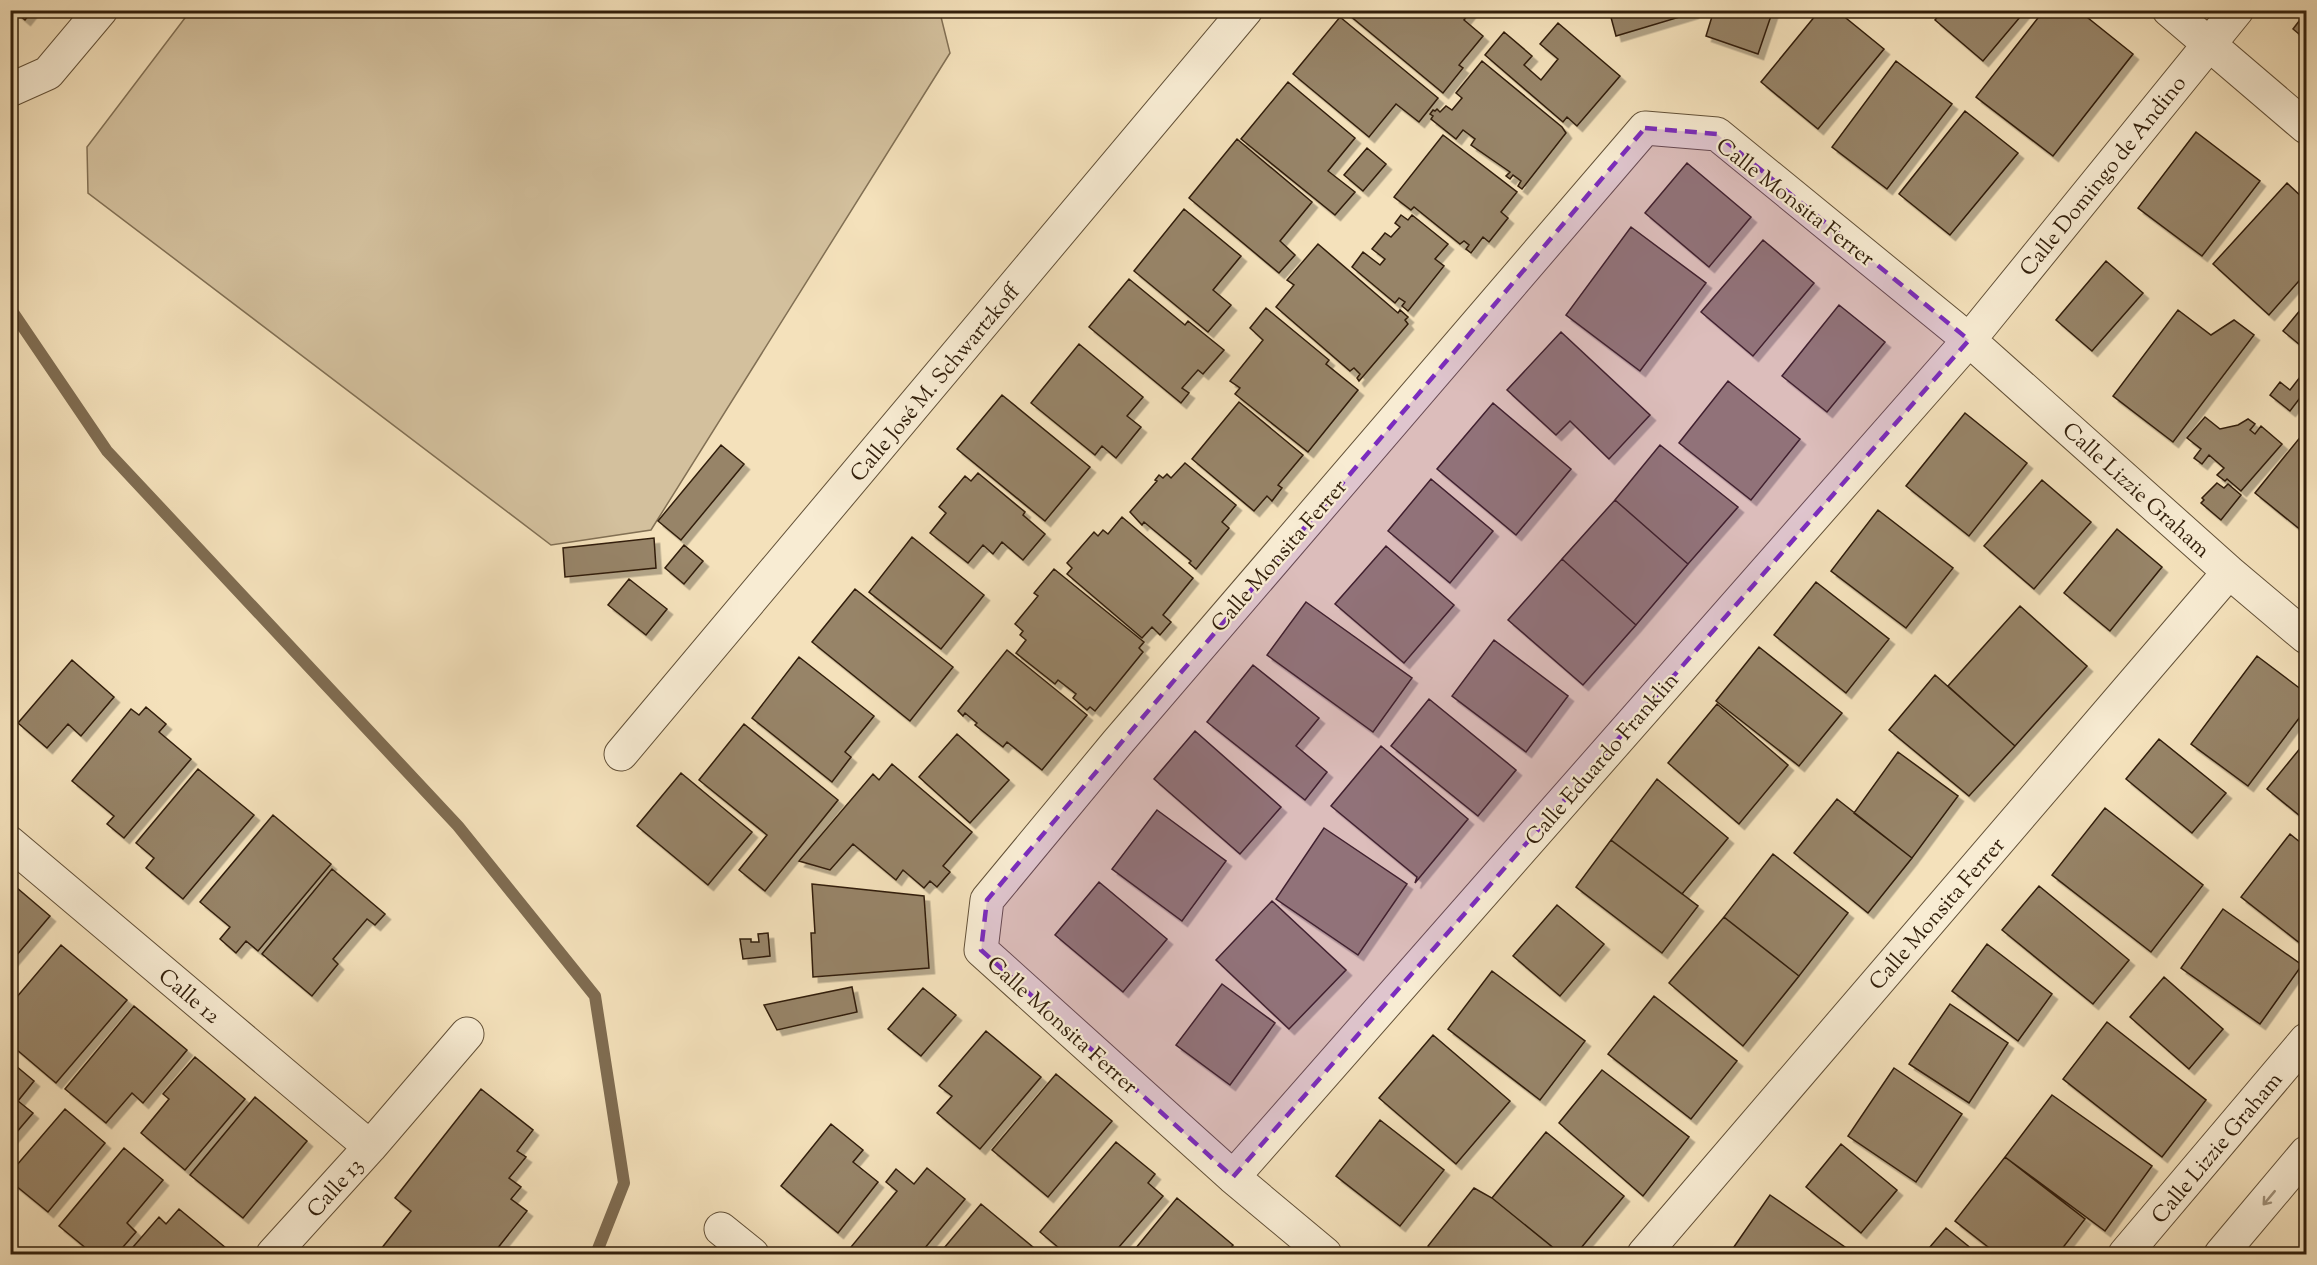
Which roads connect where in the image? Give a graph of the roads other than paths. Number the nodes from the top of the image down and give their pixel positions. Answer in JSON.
{"nodes":[{"id":1,"x":101,"y":10,"type":"edge"},
{"id":2,"x":1246,"y":10,"type":"edge"},
{"id":3,"x":2169,"y":10,"type":"edge"},
{"id":4,"x":2237,"y":10,"type":"edge"},
{"id":5,"x":2209,"y":44,"type":"junction"},
{"id":6,"x":10,"y":90,"type":"edge"},
{"id":7,"x":2307,"y":127,"type":"edge"},
{"id":8,"x":1969,"y":340,"type":"junction"},
{"id":9,"x":2229,"y":572,"type":"junction"},
{"id":10,"x":2307,"y":637,"type":"edge"},
{"id":11,"x":621,"y":754,"type":"dead end"},
{"id":12,"x":10,"y":843,"type":"edge"},
{"id":13,"x":467,"y":1034,"type":"dead end"},
{"id":14,"x":2307,"y":1040,"type":"edge"},
{"id":15,"x":370,"y":1147,"type":"junction"},
{"id":16,"x":2307,"y":1153,"type":"edge"},
{"id":17,"x":1233,"y":1177,"type":"junction"},
{"id":18,"x":721,"y":1229,"type":"dead end"},
{"id":19,"x":273,"y":1254,"type":"edge"},
{"id":20,"x":752,"y":1254,"type":"edge"},
{"id":21,"x":1325,"y":1254,"type":"edge"},
{"id":22,"x":1644,"y":1254,"type":"edge"},
{"id":23,"x":2125,"y":1254,"type":"edge"},
{"id":24,"x":2221,"y":1254,"type":"edge"}],
"edges":[{"from":1,"to":6,"type":"street"},
{"from":2,"to":11,"type":"street","name":"Calle José M. Schwartzkoff"},
{"from":3,"to":5,"type":"street"},
{"from":4,"to":5,"type":"street","name":"Calle Domingo de Andino"},
{"from":5,"to":7,"type":"street"},
{"from":5,"to":8,"type":"street","name":"Calle Domingo de Andino"},
{"from":8,"to":9,"type":"street","name":"Calle Lizzie Graham"},
{"from":8,"to":17,"type":"street","name":"Calle Eduardo Franklin"},
{"from":8,"to":17,"type":"street","name":"Calle Monsita Ferrer"},
{"from":9,"to":10,"type":"street","name":"Calle Lizzie Graham"},
{"from":9,"to":22,"type":"street","name":"Calle Monsita Ferrer"},
{"from":12,"to":15,"type":"street","name":"Calle 12"},
{"from":13,"to":15,"type":"street","name":"Calle 13"},
{"from":14,"to":23,"type":"street","name":"Calle Lizzie Graham"},
{"from":15,"to":19,"type":"street","name":"Calle 13"},
{"from":16,"to":24,"type":"street","one_way":true},
{"from":17,"to":21,"type":"street","name":"Calle Monsita Ferrer"},
{"from":18,"to":20,"type":"street"}]}
